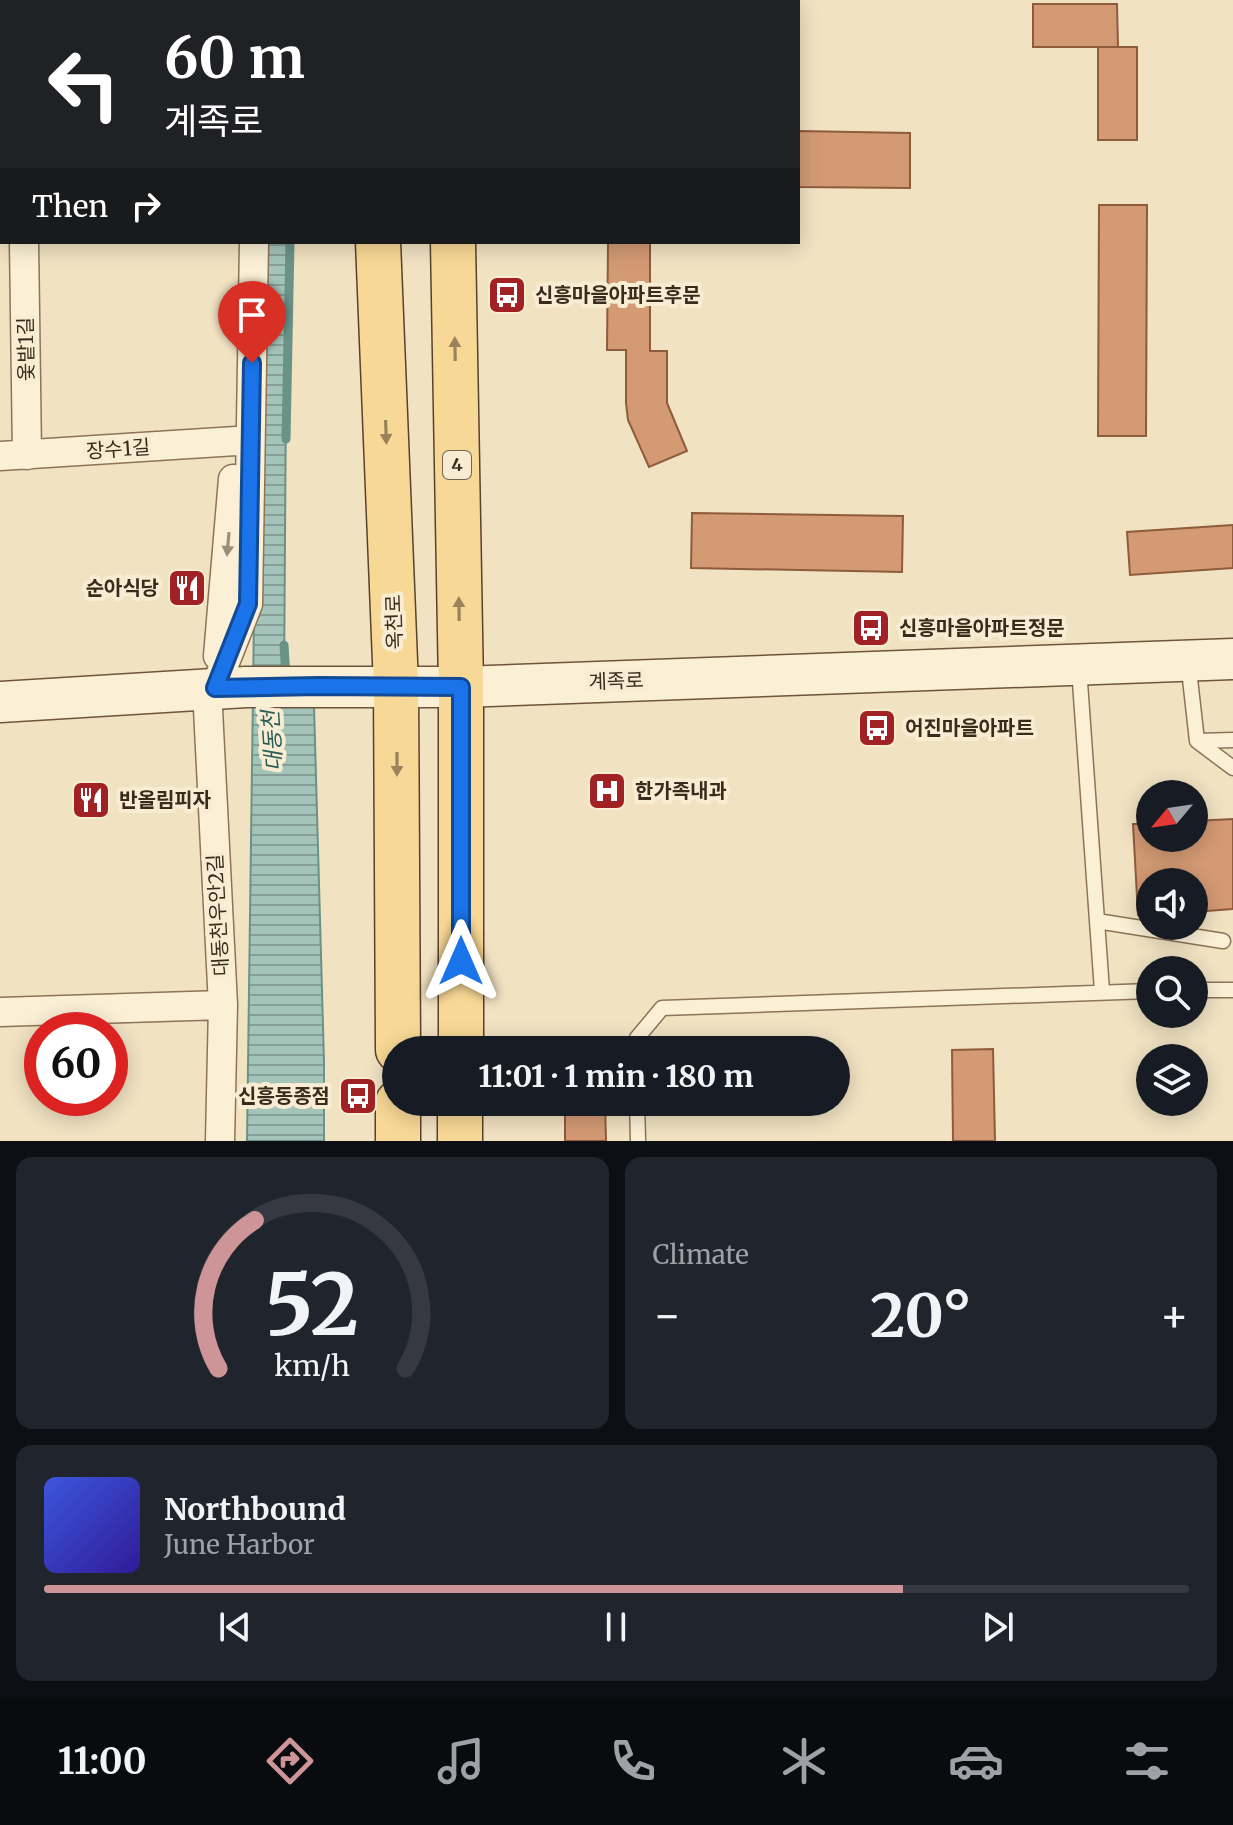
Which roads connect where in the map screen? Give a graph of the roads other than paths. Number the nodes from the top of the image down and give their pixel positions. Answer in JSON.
{"nodes":[{"id":1,"x":24,"y":244,"type":"edge"},
{"id":2,"x":237,"y":244,"type":"edge"},
{"id":3,"x":254,"y":244,"type":"edge"},
{"id":4,"x":378,"y":244,"type":"edge"},
{"id":5,"x":453,"y":244,"type":"edge"},
{"id":6,"x":236,"y":441,"type":"junction"},
{"id":7,"x":13,"y":456,"type":"edge"},
{"id":8,"x":1233,"y":659,"type":"edge"},
{"id":9,"x":1188,"y":661,"type":"junction"},
{"id":10,"x":1079,"y":664,"type":"junction"},
{"id":11,"x":396,"y":686,"type":"junction"},
{"id":12,"x":461,"y":687,"type":"junction"},
{"id":13,"x":223,"y":688,"type":"junction"},
{"id":14,"x":0,"y":702,"type":"edge"},
{"id":15,"x":1233,"y":740,"type":"edge"},
{"id":16,"x":1197,"y":741,"type":"junction"},
{"id":17,"x":1233,"y":768,"type":"edge"},
{"id":18,"x":1097,"y":921,"type":"junction"},
{"id":19,"x":1223,"y":941,"type":"dead end"},
{"id":20,"x":1208,"y":990,"type":"edge"},
{"id":21,"x":1233,"y":990,"type":"edge"},
{"id":22,"x":1102,"y":991,"type":"junction"},
{"id":23,"x":1136,"y":991,"type":"edge"},
{"id":24,"x":223,"y":1005,"type":"junction"},
{"id":25,"x":0,"y":1012,"type":"edge"},
{"id":26,"x":398,"y":1036,"type":"edge"},
{"id":27,"x":461,"y":1036,"type":"edge"},
{"id":28,"x":639,"y":1036,"type":"edge"},
{"id":29,"x":398,"y":1116,"type":"edge"},
{"id":30,"x":460,"y":1116,"type":"edge"},
{"id":31,"x":637,"y":1116,"type":"edge"},
{"id":32,"x":220,"y":1141,"type":"edge"},
{"id":33,"x":398,"y":1141,"type":"edge"},
{"id":34,"x":460,"y":1141,"type":"edge"},
{"id":35,"x":638,"y":1141,"type":"edge"}],
"edges":[{"from":1,"to":7,"type":"street","name":"옻밭1길"},
{"from":2,"to":6,"type":"street","name":"대동천우안2길"},
{"from":3,"to":13,"type":"street"},
{"from":4,"to":11,"type":"main road","name":"옥천로","one_way":true},
{"from":12,"to":5,"type":"main road","number":"4","one_way":true},
{"from":6,"to":7,"type":"street","name":"장수1길"},
{"from":6,"to":13,"type":"street","name":"대동천우안2길","one_way":true},
{"from":8,"to":9,"type":"main road","name":"계족로"},
{"from":9,"to":10,"type":"main road","name":"계족로"},
{"from":9,"to":16,"type":"lane"},
{"from":10,"to":12,"type":"main road","name":"계족로"},
{"from":10,"to":18,"type":"lane"},
{"from":11,"to":12,"type":"main road","name":"계족로"},
{"from":11,"to":13,"type":"main road","name":"계족로"},
{"from":11,"to":26,"type":"main road","name":"옥천로","one_way":true},
{"from":12,"to":27,"type":"main road"},
{"from":13,"to":14,"type":"main road","name":"계족로"},
{"from":13,"to":24,"type":"street","name":"대동천우안2길"},
{"from":15,"to":16,"type":"lane"},
{"from":16,"to":17,"type":"lane"},
{"from":18,"to":19,"type":"lane"},
{"from":18,"to":22,"type":"lane"},
{"from":20,"to":21,"type":"lane"},
{"from":22,"to":23,"type":"lane"},
{"from":22,"to":28,"type":"lane"},
{"from":24,"to":25,"type":"street"},
{"from":24,"to":32,"type":"street","name":"대동천우안2길"},
{"from":29,"to":33,"type":"main road"},
{"from":30,"to":34,"type":"main road"},
{"from":31,"to":35,"type":"lane"}]}
